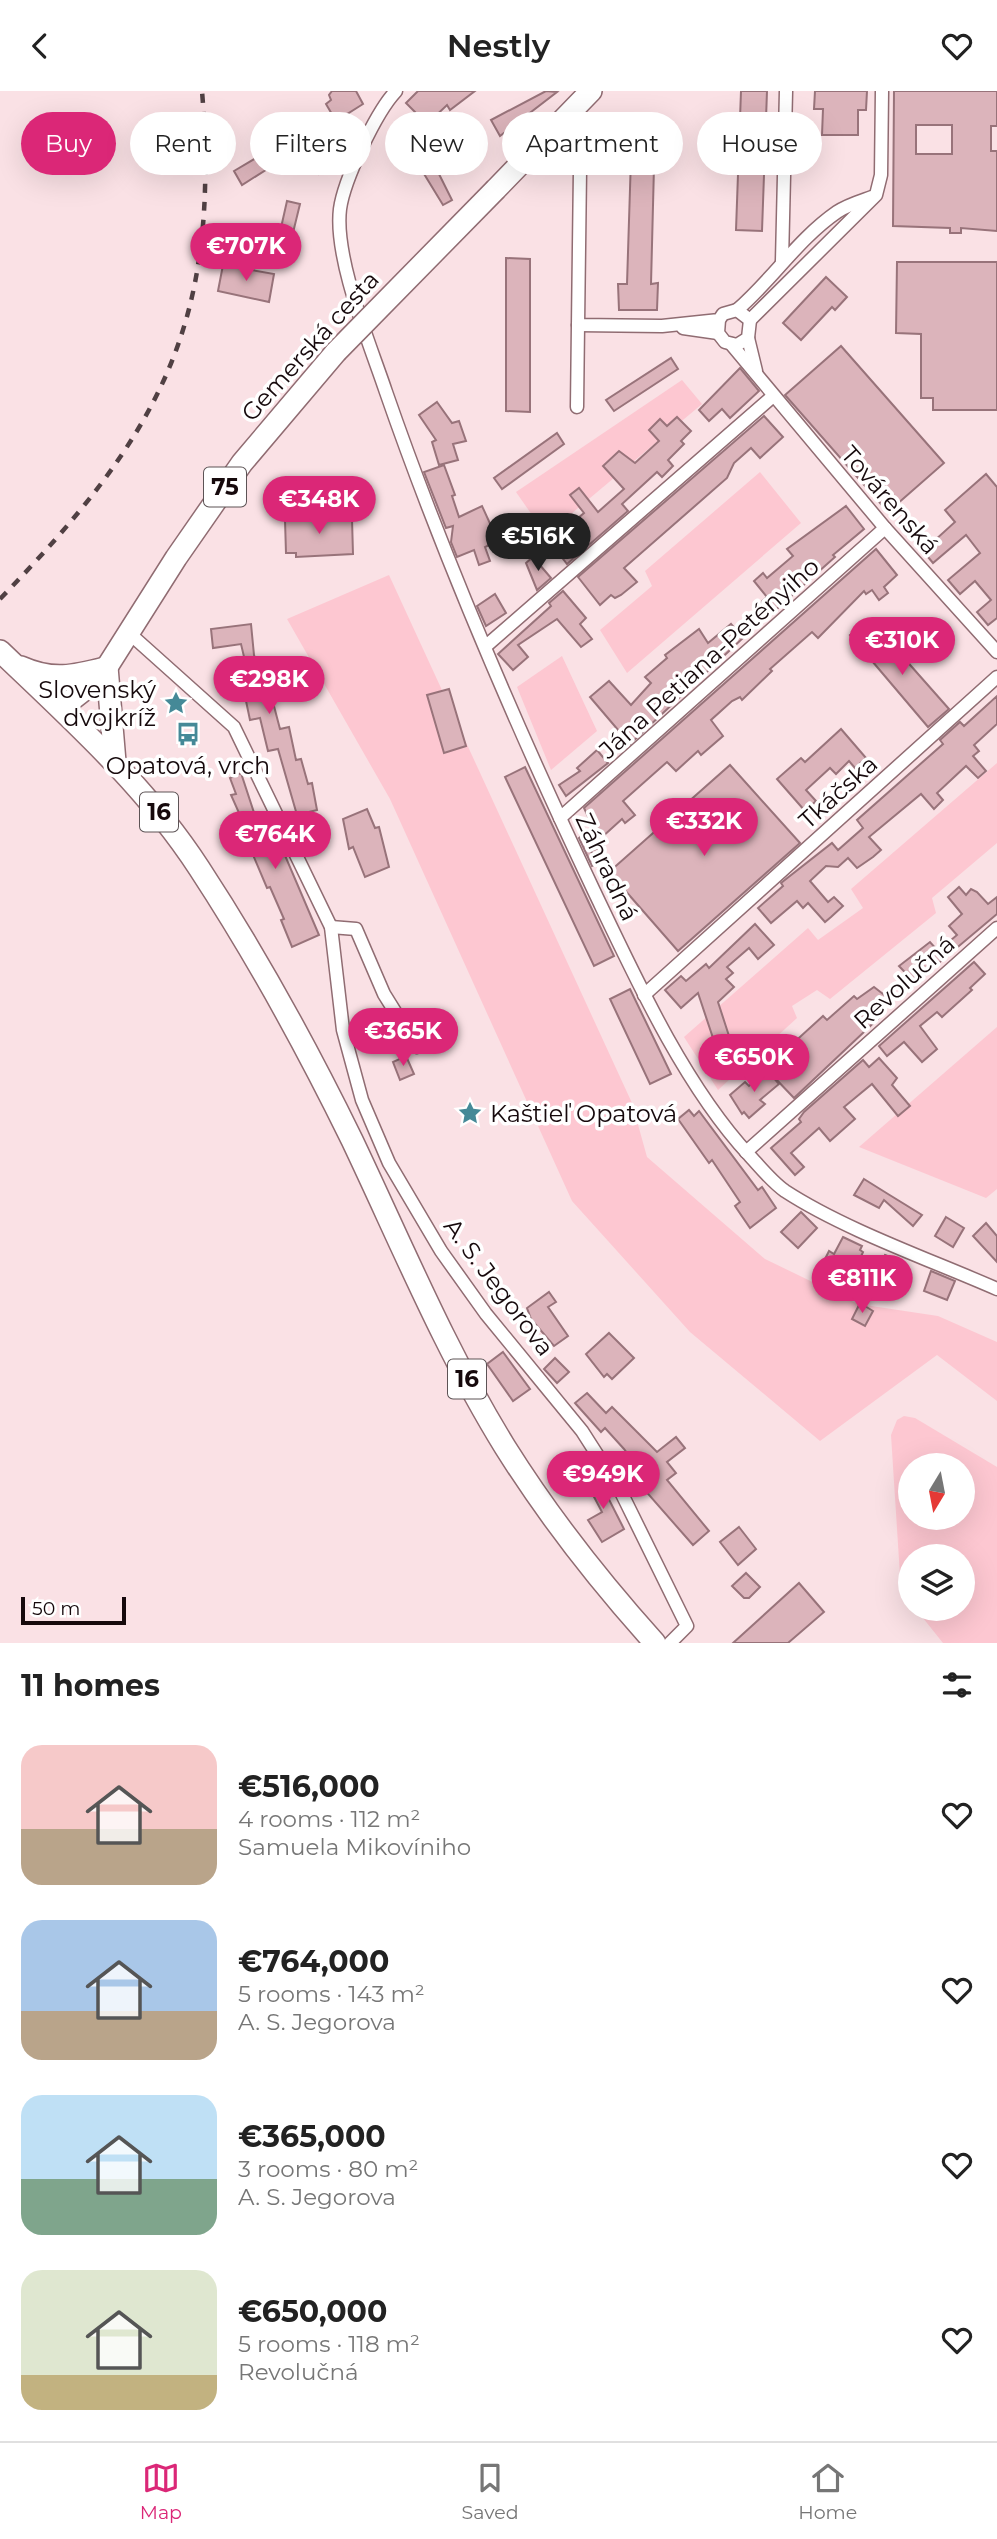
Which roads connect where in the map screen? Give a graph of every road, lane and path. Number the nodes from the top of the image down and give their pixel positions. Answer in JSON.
{"nodes":[{"id":1,"x":396,"y":91,"type":"edge"},
{"id":2,"x":591,"y":91,"type":"edge"},
{"id":3,"x":786,"y":91,"type":"edge"},
{"id":4,"x":882,"y":91,"type":"edge"},
{"id":5,"x":381,"y":97,"type":"edge"},
{"id":6,"x":580,"y":175,"type":"edge"},
{"id":7,"x":876,"y":195,"type":"junction"},
{"id":8,"x":782,"y":261,"type":"junction"},
{"id":9,"x":737,"y":310,"type":"junction"},
{"id":10,"x":361,"y":313,"type":"joint"},
{"id":11,"x":750,"y":320,"type":"junction"},
{"id":12,"x":578,"y":325,"type":"junction"},
{"id":13,"x":718,"y":326,"type":"junction"},
{"id":14,"x":748,"y":338,"type":"junction"},
{"id":15,"x":730,"y":344,"type":"junction"},
{"id":16,"x":756,"y":371,"type":"junction"},
{"id":17,"x":772,"y":397,"type":"junction"},
{"id":18,"x":577,"y":407,"type":"dead end"},
{"id":19,"x":885,"y":528,"type":"junction"},
{"id":20,"x":129,"y":633,"type":"junction"},
{"id":21,"x":486,"y":646,"type":"junction"},
{"id":22,"x":997,"y":652,"type":"edge"},
{"id":23,"x":6,"y":657,"type":"edge"},
{"id":24,"x":107,"y":667,"type":"junction"},
{"id":25,"x":997,"y":677,"type":"edge"},
{"id":26,"x":61,"y":708,"type":"junction"},
{"id":27,"x":115,"y":762,"type":"junction"},
{"id":28,"x":560,"y":818,"type":"junction"},
{"id":29,"x":331,"y":927,"type":"junction"},
{"id":30,"x":997,"y":928,"type":"edge"},
{"id":31,"x":643,"y":995,"type":"junction"},
{"id":32,"x":417,"y":1047,"type":"dead end"},
{"id":33,"x":746,"y":1152,"type":"junction"},
{"id":34,"x":997,"y":1289,"type":"edge"},
{"id":35,"x":654,"y":1643,"type":"edge"},
{"id":36,"x":670,"y":1643,"type":"edge"}],
"edges":[{"from":1,"to":5,"type":"street","name":"Gemerská cesta"},
{"from":2,"to":20,"type":"main road","name":"Gemerská cesta","number":"75","bridge":true},
{"from":3,"to":8,"type":"street"},
{"from":4,"to":7,"type":"street"},
{"from":5,"to":10,"type":"street","name":"Gemerská cesta"},
{"from":6,"to":12,"type":"street"},
{"from":7,"to":8,"type":"street"},
{"from":7,"to":11,"type":"street"},
{"from":8,"to":9,"type":"street"},
{"from":9,"to":11,"type":"street"},
{"from":9,"to":13,"type":"street"},
{"from":10,"to":21,"type":"street","name":"Záhradná"},
{"from":11,"to":14,"type":"street","name":"Továrenská"},
{"from":12,"to":13,"type":"street"},
{"from":12,"to":18,"type":"street"},
{"from":13,"to":15,"type":"street","name":"Továrenská"},
{"from":14,"to":15,"type":"street"},
{"from":14,"to":16,"type":"street","name":"Továrenská"},
{"from":15,"to":16,"type":"street","name":"Továrenská"},
{"from":16,"to":17,"type":"street","name":"Továrenská"},
{"from":17,"to":19,"type":"street","name":"Továrenská"},
{"from":17,"to":21,"type":"street"},
{"from":19,"to":22,"type":"street","name":"Továrenská"},
{"from":19,"to":28,"type":"street","name":"Jána Petiana-Petényiho"},
{"from":20,"to":24,"type":"main road","name":"Gemerská cesta","number":"75"},
{"from":20,"to":29,"type":"street","name":"A. S. Jegorova"},
{"from":21,"to":28,"type":"street","name":"Záhradná"},
{"from":23,"to":24,"type":"main road"},
{"from":23,"to":26,"type":"main road","number":"16"},
{"from":24,"to":26,"type":"main road","number":"75"},
{"from":24,"to":27,"type":"main road"},
{"from":25,"to":31,"type":"street","name":"Tkáčska"},
{"from":26,"to":27,"type":"main road","number":"16"},
{"from":27,"to":35,"type":"main road","number":"16"},
{"from":28,"to":31,"type":"street","name":"Záhradná"},
{"from":29,"to":32,"type":"street"},
{"from":29,"to":36,"type":"street","name":"A. S. Jegorova"},
{"from":30,"to":33,"type":"street","name":"Revolučná"},
{"from":31,"to":33,"type":"street","name":"Záhradná"},
{"from":33,"to":34,"type":"street","name":"Záhradná"}]}
